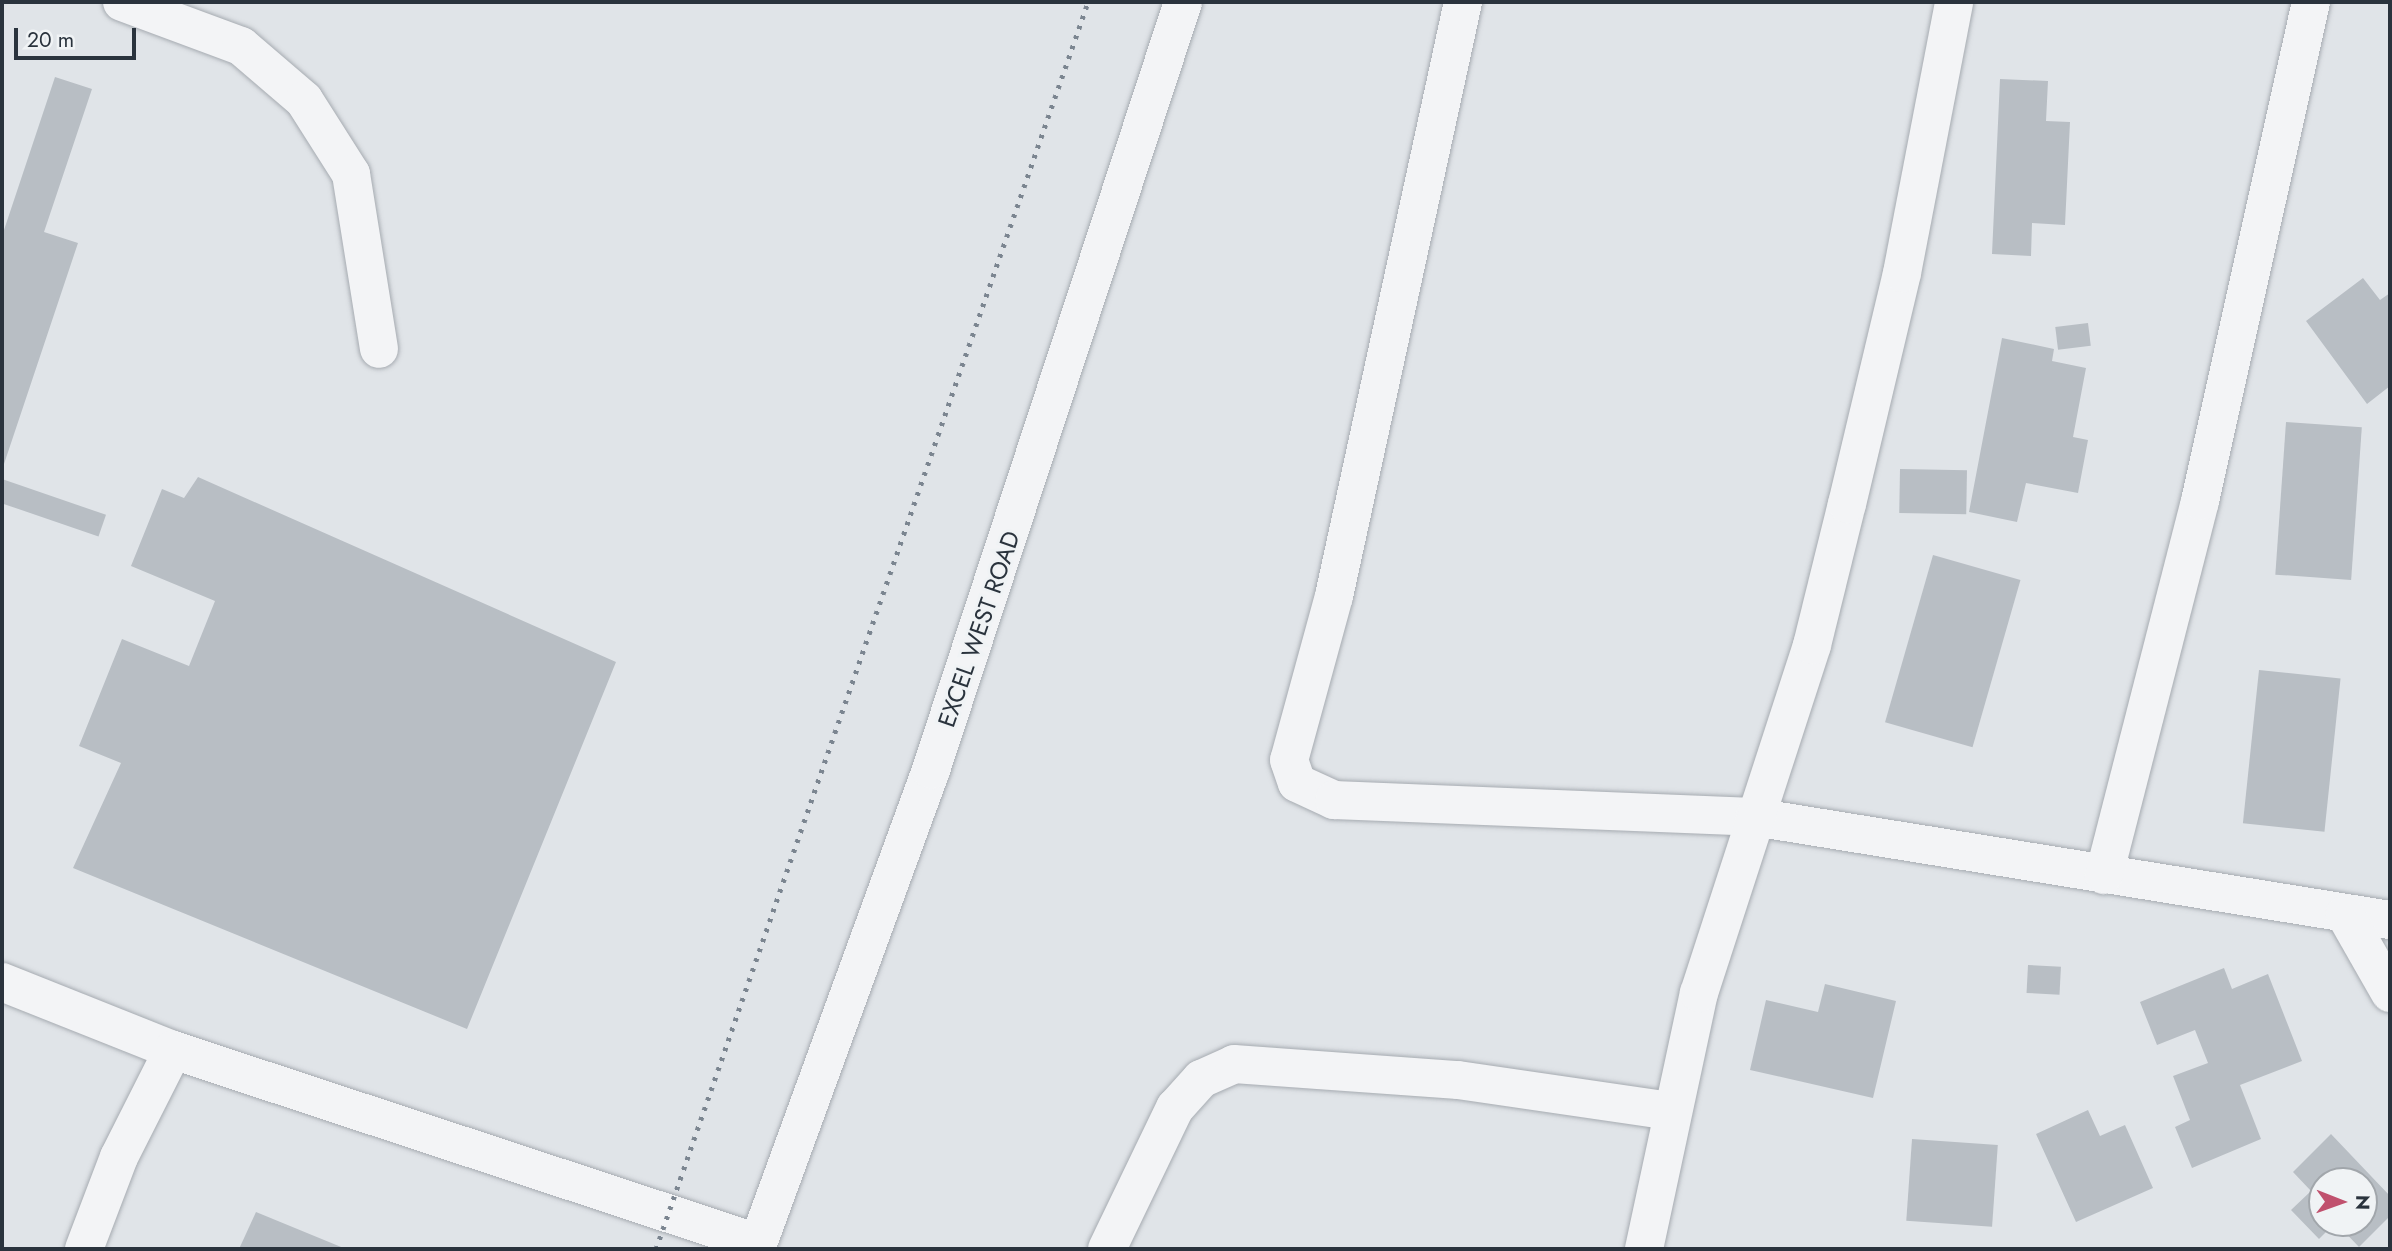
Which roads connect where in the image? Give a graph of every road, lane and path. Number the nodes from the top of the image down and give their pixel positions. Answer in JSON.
{"nodes":[{"id":1,"x":122,"y":2,"type":"edge"},
{"id":2,"x":1183,"y":2,"type":"edge"},
{"id":3,"x":1462,"y":2,"type":"edge"},
{"id":4,"x":1954,"y":2,"type":"edge"},
{"id":5,"x":2311,"y":2,"type":"edge"},
{"id":6,"x":379,"y":349,"type":"dead end"},
{"id":7,"x":1754,"y":817,"type":"junction"},
{"id":8,"x":2104,"y":875,"type":"junction"},
{"id":9,"x":2345,"y":914,"type":"junction"},
{"id":10,"x":2390,"y":920,"type":"edge"},
{"id":11,"x":2,"y":982,"type":"edge"},
{"id":12,"x":2390,"y":993,"type":"edge"},
{"id":13,"x":173,"y":1050,"type":"junction"},
{"id":14,"x":1671,"y":1111,"type":"junction"},
{"id":15,"x":757,"y":1246,"type":"edge"},
{"id":16,"x":84,"y":1249,"type":"edge"},
{"id":17,"x":1107,"y":1249,"type":"edge"},
{"id":18,"x":1644,"y":1249,"type":"edge"}],
"edges":[{"from":1,"to":6,"type":"street"},
{"from":2,"to":15,"type":"street","name":"EXCEL WEST ROAD"},
{"from":3,"to":7,"type":"street"},
{"from":4,"to":7,"type":"street"},
{"from":5,"to":8,"type":"street"},
{"from":7,"to":8,"type":"street"},
{"from":7,"to":14,"type":"street"},
{"from":8,"to":9,"type":"street"},
{"from":9,"to":10,"type":"street"},
{"from":9,"to":12,"type":"street"},
{"from":11,"to":13,"type":"street"},
{"from":13,"to":15,"type":"street"},
{"from":13,"to":16,"type":"street"},
{"from":14,"to":17,"type":"street"},
{"from":14,"to":18,"type":"street"}]}
